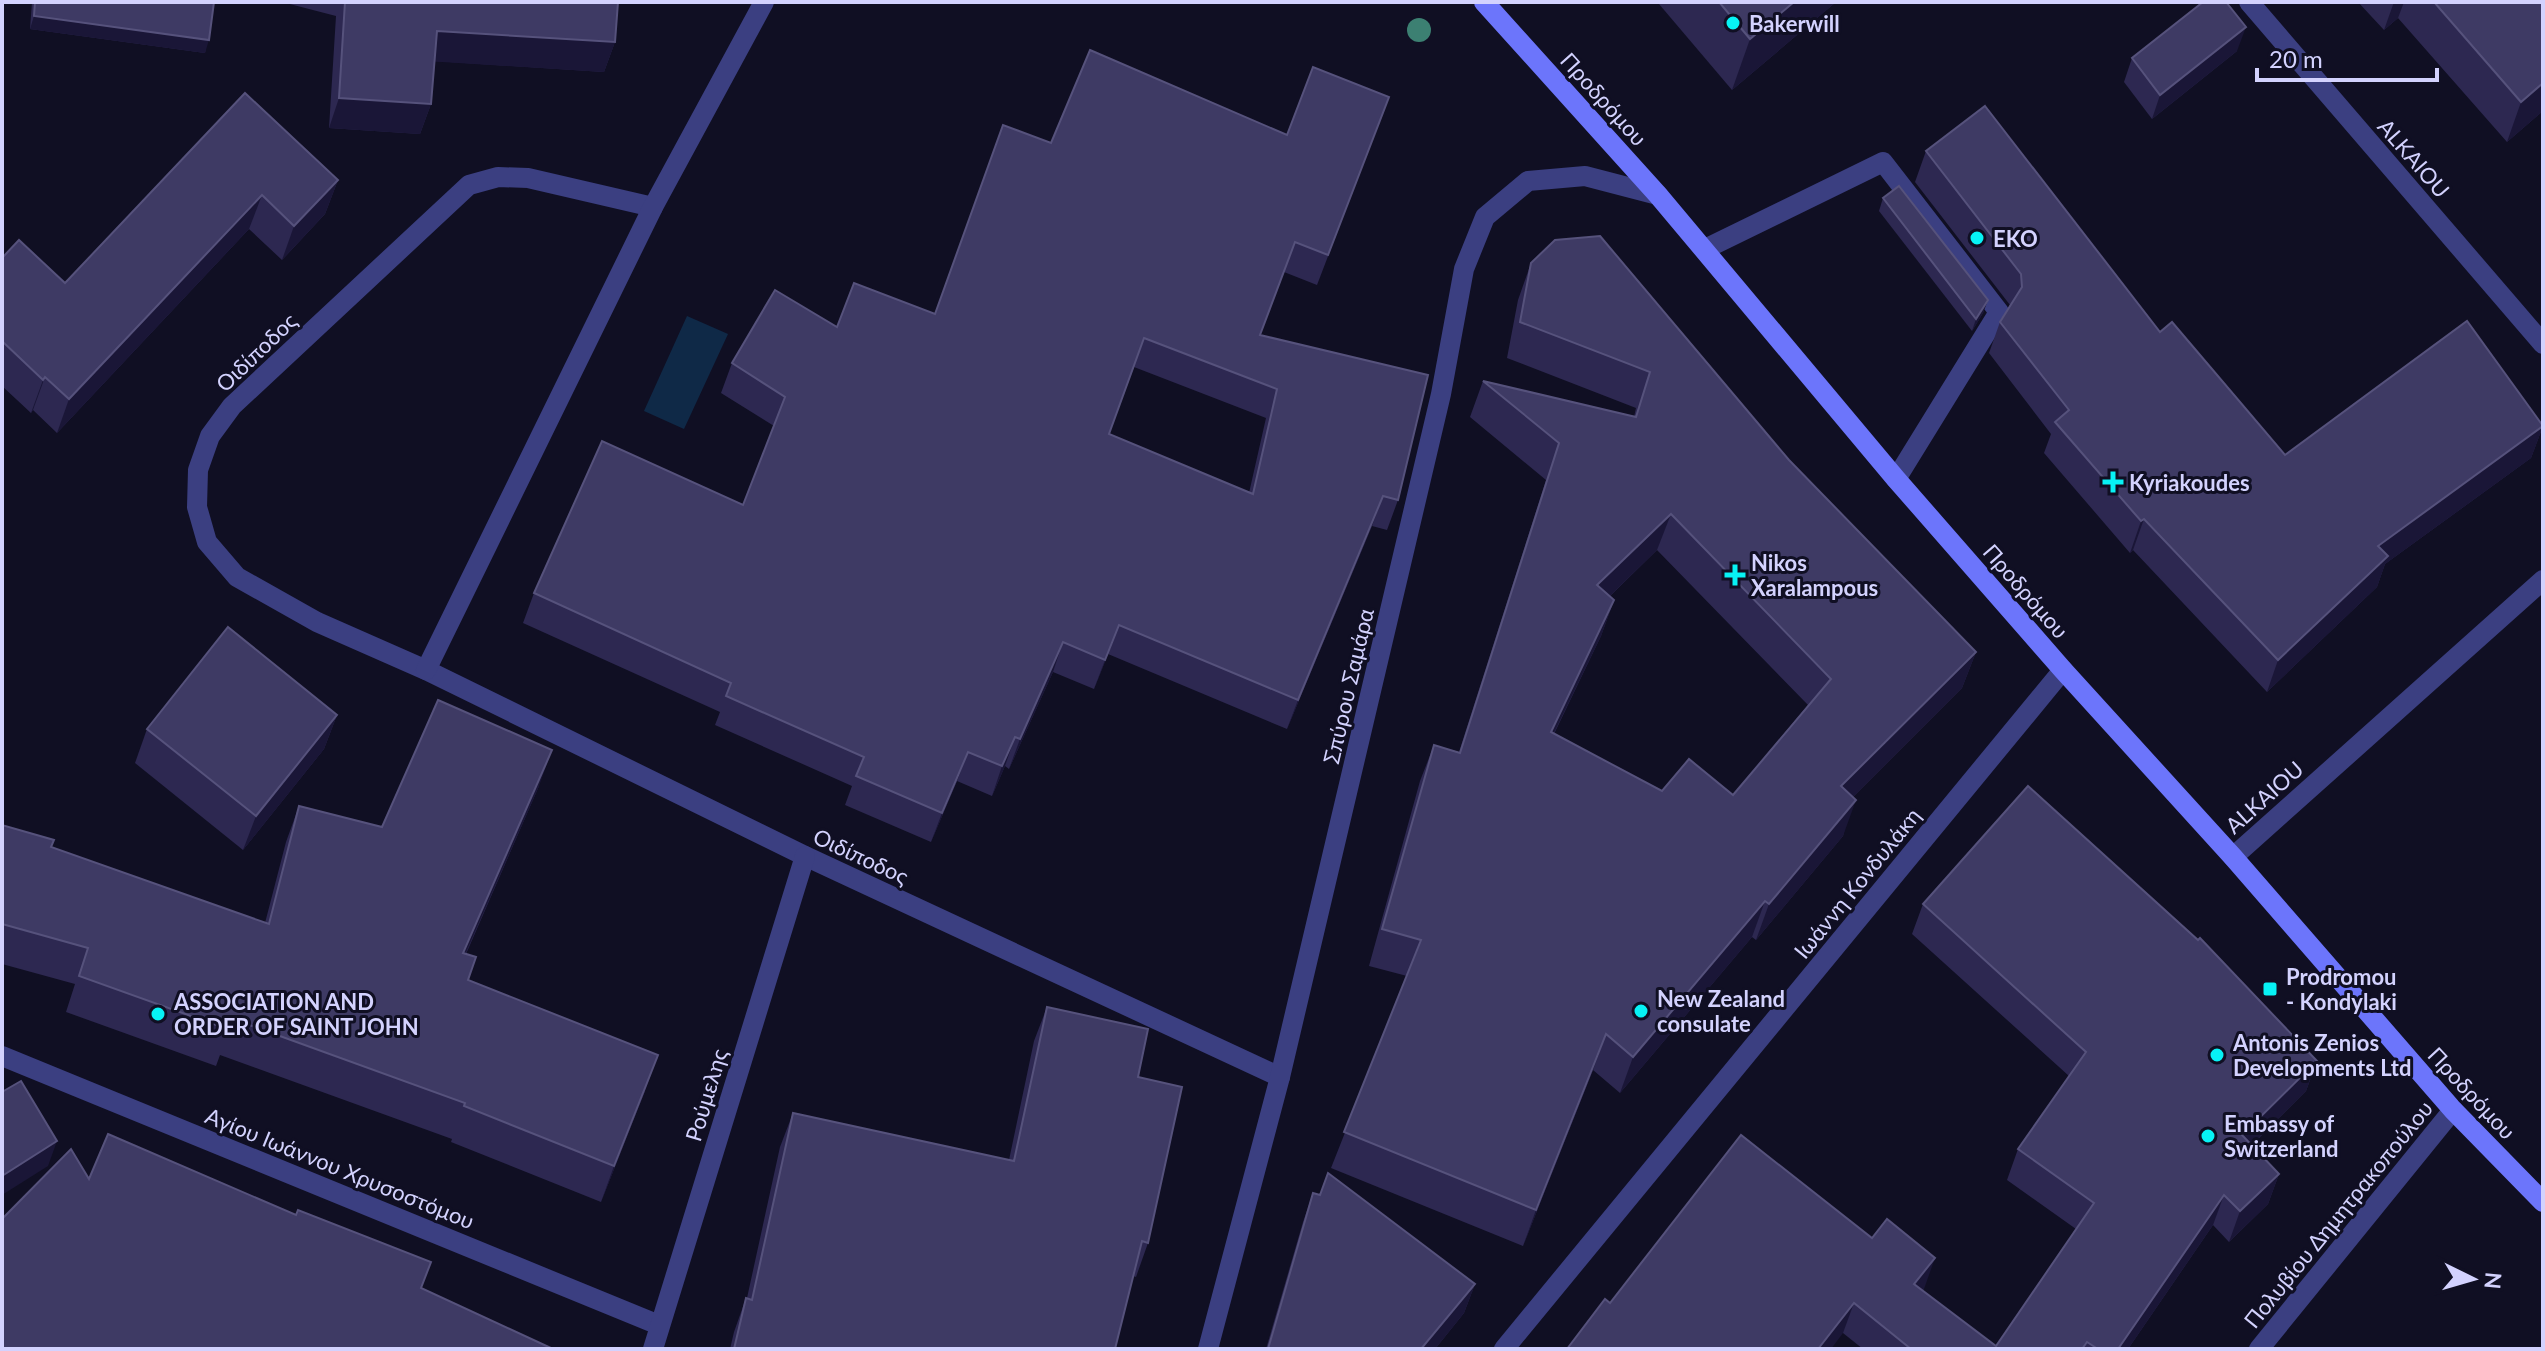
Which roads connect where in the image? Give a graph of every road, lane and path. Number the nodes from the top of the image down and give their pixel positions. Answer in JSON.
{"nodes":[{"id":1,"x":764,"y":2,"type":"edge"},
{"id":2,"x":1484,"y":2,"type":"edge"},
{"id":3,"x":2249,"y":2,"type":"edge"},
{"id":4,"x":1658,"y":195,"type":"junction"},
{"id":5,"x":653,"y":207,"type":"junction"},
{"id":6,"x":1705,"y":249,"type":"junction"},
{"id":7,"x":2543,"y":344,"type":"edge"},
{"id":8,"x":1896,"y":479,"type":"junction"},
{"id":9,"x":2543,"y":580,"type":"edge"},
{"id":10,"x":426,"y":670,"type":"junction"},
{"id":11,"x":2063,"y":670,"type":"junction"},
{"id":12,"x":805,"y":856,"type":"junction"},
{"id":13,"x":2233,"y":857,"type":"junction"},
{"id":14,"x":2,"y":1056,"type":"edge"},
{"id":15,"x":1280,"y":1077,"type":"junction"},
{"id":16,"x":2453,"y":1110,"type":"junction"},
{"id":17,"x":2543,"y":1202,"type":"edge"},
{"id":18,"x":659,"y":1325,"type":"junction"},
{"id":19,"x":653,"y":1349,"type":"edge"},
{"id":20,"x":1208,"y":1349,"type":"edge"},
{"id":21,"x":1504,"y":1349,"type":"edge"},
{"id":22,"x":2259,"y":1349,"type":"edge"}],
"edges":[{"from":1,"to":5,"type":"street"},
{"from":2,"to":4,"type":"main road","name":"Προδρόμου"},
{"from":3,"to":7,"type":"street","name":"ALKAIOU"},
{"from":4,"to":6,"type":"main road","name":"Προδρόμου"},
{"from":4,"to":15,"type":"street","name":"Σπύρου Σαμάρα"},
{"from":5,"to":10,"type":"street"},
{"from":5,"to":10,"type":"street","name":"Οιδίποδος"},
{"from":6,"to":8,"type":"main road","name":"Προδρόμου"},
{"from":6,"to":8,"type":"street"},
{"from":8,"to":11,"type":"main road","name":"Προδρόμου"},
{"from":9,"to":13,"type":"street","name":"ALKAIOU"},
{"from":10,"to":12,"type":"street","name":"Οιδίποδος"},
{"from":11,"to":13,"type":"main road","name":"Προδρόμου"},
{"from":11,"to":21,"type":"street","name":"Ιωάννη Κονδυλάκη"},
{"from":12,"to":15,"type":"street","name":"Οιδίποδος"},
{"from":12,"to":18,"type":"street","name":"Ρούμελης"},
{"from":13,"to":16,"type":"main road","name":"Προδρόμου"},
{"from":14,"to":18,"type":"street","name":"Αγίου Ιωάννου Χρυσοστόμου"},
{"from":15,"to":20,"type":"street","name":"Σπύρου Σαμάρα"},
{"from":16,"to":17,"type":"main road","name":"Προδρόμου"},
{"from":16,"to":22,"type":"street","name":"Πολυβίου Δημητρακοπούλου"},
{"from":18,"to":19,"type":"street","name":"Ρούμελης"}]}
